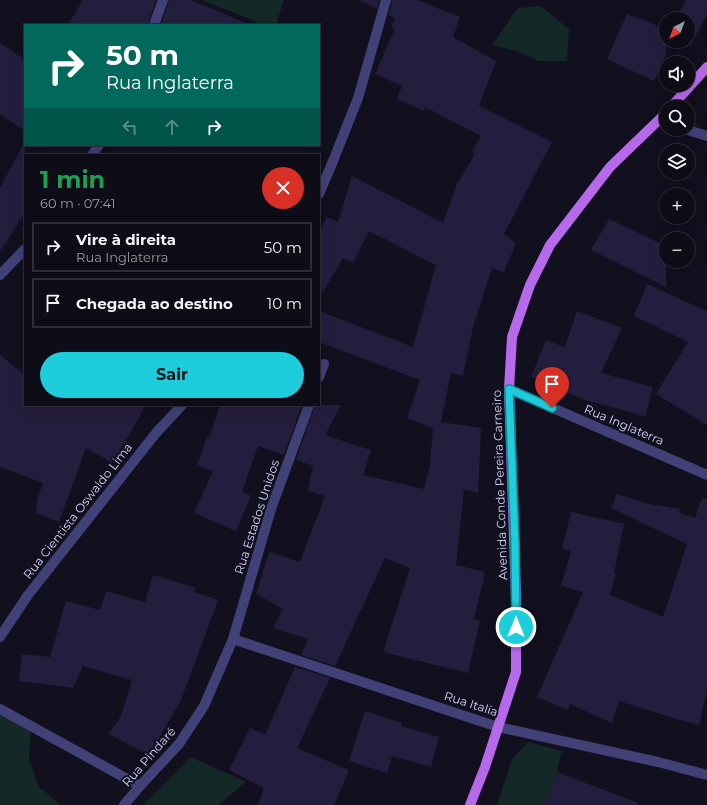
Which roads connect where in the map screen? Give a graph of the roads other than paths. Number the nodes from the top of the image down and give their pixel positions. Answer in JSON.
{"nodes":[{"id":1,"x":163,"y":0,"type":"edge"},
{"id":2,"x":386,"y":0,"type":"edge"},
{"id":3,"x":154,"y":24,"type":"edge"},
{"id":4,"x":707,"y":67,"type":"edge"},
{"id":5,"x":677,"y":100,"type":"edge"},
{"id":6,"x":659,"y":125,"type":"edge"},
{"id":7,"x":695,"y":132,"type":"edge"},
{"id":8,"x":707,"y":136,"type":"edge"},
{"id":9,"x":320,"y":192,"type":"edge"},
{"id":10,"x":24,"y":250,"type":"edge"},
{"id":11,"x":0,"y":275,"type":"edge"},
{"id":12,"x":324,"y":364,"type":"dead end"},
{"id":13,"x":320,"y":374,"type":"edge"},
{"id":14,"x":509,"y":389,"type":"junction"},
{"id":15,"x":181,"y":406,"type":"edge"},
{"id":16,"x":309,"y":406,"type":"edge"},
{"id":17,"x":707,"y":475,"type":"edge"},
{"id":18,"x":0,"y":637,"type":"edge"},
{"id":19,"x":233,"y":639,"type":"junction"},
{"id":20,"x":0,"y":710,"type":"edge"},
{"id":21,"x":498,"y":727,"type":"junction"},
{"id":22,"x":707,"y":775,"type":"edge"},
{"id":23,"x":140,"y":786,"type":"junction"},
{"id":24,"x":124,"y":805,"type":"edge"},
{"id":25,"x":470,"y":805,"type":"edge"}],
"edges":[{"from":1,"to":3,"type":"street"},
{"from":2,"to":9,"type":"street"},
{"from":4,"to":5,"type":"main road"},
{"from":6,"to":14,"type":"main road","name":"Avenida Conde Pereira Carneiro"},
{"from":7,"to":8,"type":"street"},
{"from":10,"to":11,"type":"street"},
{"from":12,"to":13,"type":"street"},
{"from":14,"to":17,"type":"street","name":"Rua Inglaterra"},
{"from":14,"to":21,"type":"main road","name":"Avenida Conde Pereira Carneiro"},
{"from":15,"to":18,"type":"street","name":"Rua Cientista Oswaldo Lima"},
{"from":16,"to":19,"type":"street","name":"Rua Estados Unidos"},
{"from":19,"to":21,"type":"street","name":"Rua Italía"},
{"from":19,"to":23,"type":"street","name":"Rua Pindaré"},
{"from":20,"to":23,"type":"street"},
{"from":21,"to":22,"type":"street","name":"Rua Italía"},
{"from":21,"to":25,"type":"main road","name":"Avenida Conde Pereira Carneiro"},
{"from":23,"to":24,"type":"street","name":"Rua Pindaré"}]}
